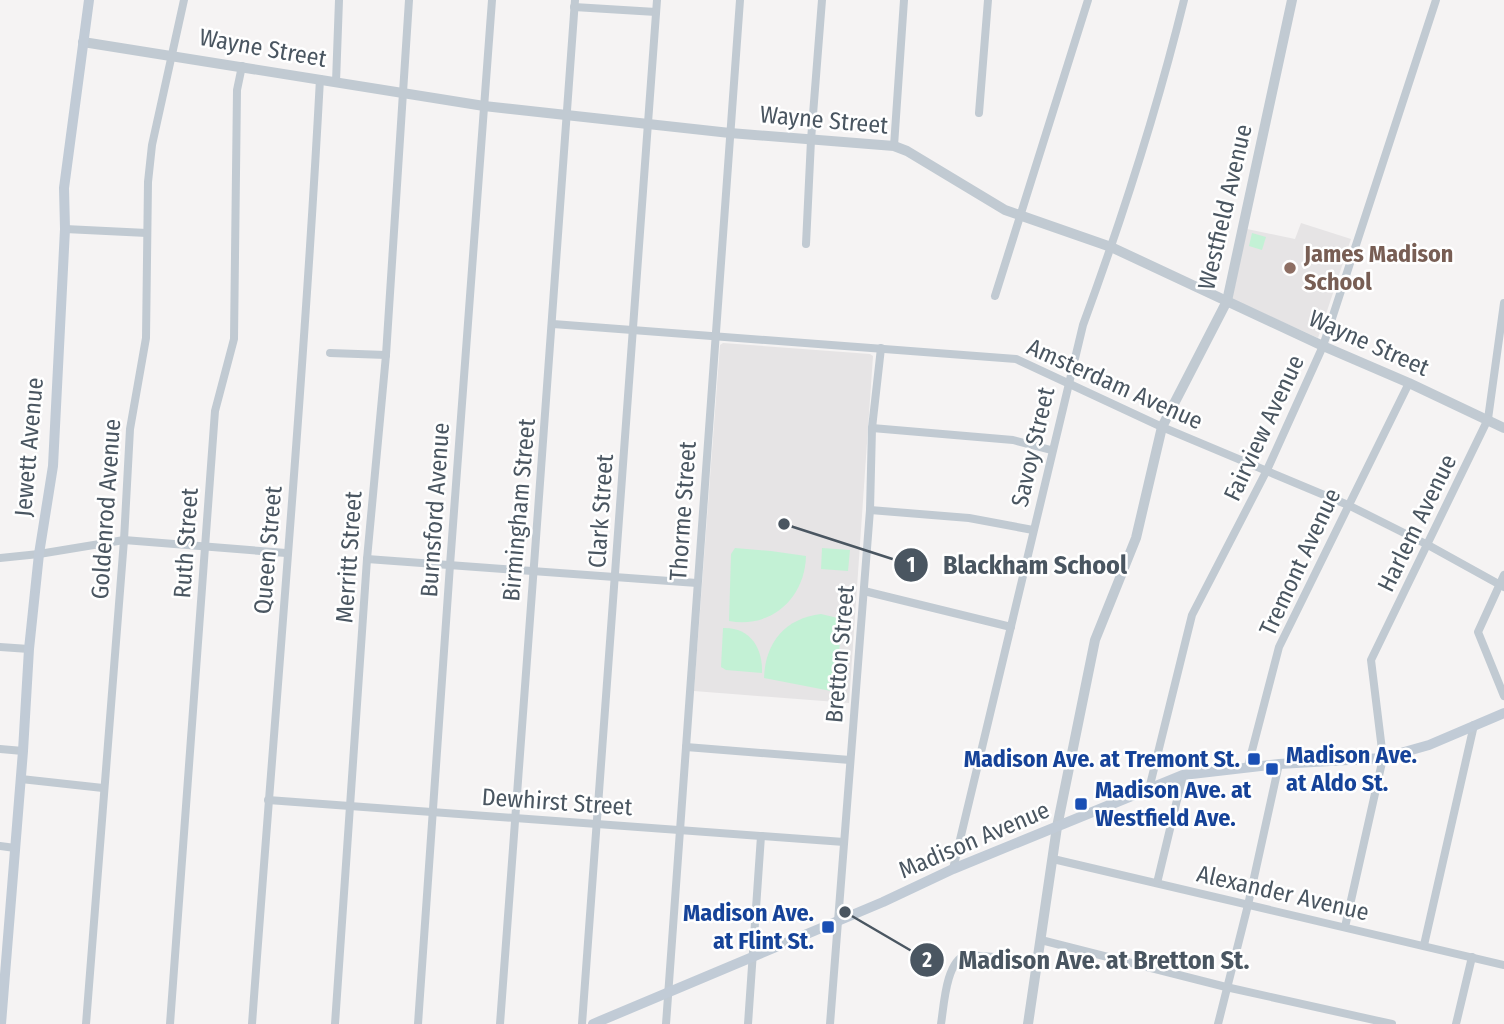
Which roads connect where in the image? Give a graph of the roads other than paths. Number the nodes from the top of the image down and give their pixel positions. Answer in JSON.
{"nodes":[{"id":1,"x":89,"y":0,"type":"edge"},
{"id":2,"x":184,"y":0,"type":"edge"},
{"id":3,"x":339,"y":0,"type":"edge"},
{"id":4,"x":409,"y":0,"type":"edge"},
{"id":5,"x":492,"y":0,"type":"edge"},
{"id":6,"x":657,"y":0,"type":"edge"},
{"id":7,"x":740,"y":0,"type":"edge"},
{"id":8,"x":822,"y":0,"type":"edge"},
{"id":9,"x":904,"y":0,"type":"edge"},
{"id":10,"x":988,"y":0,"type":"edge"},
{"id":11,"x":1088,"y":0,"type":"edge"},
{"id":12,"x":1184,"y":0,"type":"edge"},
{"id":13,"x":1292,"y":0,"type":"edge"},
{"id":14,"x":1436,"y":0,"type":"edge"},
{"id":15,"x":575,"y":4,"type":"edge"},
{"id":16,"x":656,"y":12,"type":"junction"},
{"id":17,"x":83,"y":42,"type":"junction"},
{"id":18,"x":173,"y":54,"type":"junction"},
{"id":19,"x":242,"y":66,"type":"junction"},
{"id":20,"x":320,"y":79,"type":"junction"},
{"id":21,"x":337,"y":82,"type":"junction"},
{"id":22,"x":401,"y":93,"type":"junction"},
{"id":23,"x":484,"y":106,"type":"junction"},
{"id":24,"x":979,"y":113,"type":"dead end"},
{"id":25,"x":565,"y":116,"type":"junction"},
{"id":26,"x":648,"y":124,"type":"junction"},
{"id":27,"x":730,"y":133,"type":"junction"},
{"id":28,"x":811,"y":140,"type":"junction"},
{"id":29,"x":894,"y":146,"type":"junction"},
{"id":30,"x":1021,"y":218,"type":"junction"},
{"id":31,"x":65,"y":229,"type":"junction"},
{"id":32,"x":147,"y":233,"type":"junction"},
{"id":33,"x":806,"y":244,"type":"dead end"},
{"id":34,"x":1111,"y":247,"type":"junction"},
{"id":35,"x":995,"y":296,"type":"dead end"},
{"id":36,"x":1227,"y":301,"type":"junction"},
{"id":37,"x":1504,"y":303,"type":"edge"},
{"id":38,"x":553,"y":324,"type":"junction"},
{"id":39,"x":634,"y":330,"type":"junction"},
{"id":40,"x":716,"y":336,"type":"junction"},
{"id":41,"x":1323,"y":346,"type":"junction"},
{"id":42,"x":881,"y":348,"type":"junction"},
{"id":43,"x":330,"y":353,"type":"dead end"},
{"id":44,"x":386,"y":355,"type":"junction"},
{"id":45,"x":1068,"y":383,"type":"junction"},
{"id":46,"x":1409,"y":383,"type":"junction"},
{"id":47,"x":1488,"y":419,"type":"junction"},
{"id":48,"x":1162,"y":427,"type":"junction"},
{"id":49,"x":872,"y":428,"type":"junction"},
{"id":50,"x":1504,"y":428,"type":"edge"},
{"id":51,"x":1051,"y":450,"type":"junction"},
{"id":52,"x":1267,"y":470,"type":"junction"},
{"id":53,"x":1348,"y":505,"type":"junction"},
{"id":54,"x":870,"y":510,"type":"junction"},
{"id":55,"x":1032,"y":530,"type":"junction"},
{"id":56,"x":124,"y":540,"type":"junction"},
{"id":57,"x":1428,"y":545,"type":"junction"},
{"id":58,"x":204,"y":547,"type":"junction"},
{"id":59,"x":286,"y":553,"type":"junction"},
{"id":60,"x":39,"y":554,"type":"junction"},
{"id":61,"x":0,"y":558,"type":"edge"},
{"id":62,"x":368,"y":559,"type":"junction"},
{"id":63,"x":450,"y":565,"type":"junction"},
{"id":64,"x":533,"y":571,"type":"junction"},
{"id":65,"x":1504,"y":575,"type":"edge"},
{"id":66,"x":615,"y":577,"type":"junction"},
{"id":67,"x":697,"y":583,"type":"junction"},
{"id":68,"x":1502,"y":586,"type":"edge"},
{"id":69,"x":864,"y":591,"type":"junction"},
{"id":70,"x":1012,"y":627,"type":"junction"},
{"id":71,"x":0,"y":647,"type":"edge"},
{"id":72,"x":29,"y":649,"type":"junction"},
{"id":73,"x":1504,"y":696,"type":"edge"},
{"id":74,"x":1504,"y":713,"type":"edge"},
{"id":75,"x":1474,"y":725,"type":"junction"},
{"id":76,"x":686,"y":747,"type":"junction"},
{"id":77,"x":0,"y":749,"type":"edge"},
{"id":78,"x":23,"y":751,"type":"junction"},
{"id":79,"x":1383,"y":758,"type":"junction"},
{"id":80,"x":850,"y":760,"type":"junction"},
{"id":81,"x":1279,"y":764,"type":"junction"},
{"id":82,"x":1248,"y":766,"type":"junction"},
{"id":83,"x":1183,"y":775,"type":"junction"},
{"id":84,"x":21,"y":779,"type":"junction"},
{"id":85,"x":103,"y":788,"type":"junction"},
{"id":86,"x":1149,"y":789,"type":"junction"},
{"id":87,"x":268,"y":800,"type":"junction"},
{"id":88,"x":351,"y":805,"type":"junction"},
{"id":89,"x":433,"y":812,"type":"junction"},
{"id":90,"x":515,"y":818,"type":"junction"},
{"id":91,"x":598,"y":824,"type":"junction"},
{"id":92,"x":1057,"y":827,"type":"junction"},
{"id":93,"x":680,"y":830,"type":"junction"},
{"id":94,"x":761,"y":836,"type":"junction"},
{"id":95,"x":844,"y":842,"type":"junction"},
{"id":96,"x":0,"y":846,"type":"edge"},
{"id":97,"x":15,"y":848,"type":"junction"},
{"id":98,"x":1053,"y":859,"type":"junction"},
{"id":99,"x":953,"y":869,"type":"junction"},
{"id":100,"x":1157,"y":883,"type":"junction"},
{"id":101,"x":1248,"y":905,"type":"junction"},
{"id":102,"x":838,"y":921,"type":"junction"},
{"id":103,"x":1345,"y":927,"type":"junction"},
{"id":104,"x":1041,"y":940,"type":"junction"},
{"id":105,"x":1424,"y":945,"type":"junction"},
{"id":106,"x":752,"y":956,"type":"junction"},
{"id":107,"x":1472,"y":957,"type":"junction"},
{"id":108,"x":1038,"y":960,"type":"junction"},
{"id":109,"x":1504,"y":965,"type":"edge"},
{"id":110,"x":1226,"y":987,"type":"junction"},
{"id":111,"x":667,"y":992,"type":"junction"},
{"id":112,"x":1030,"y":1023,"type":"edge"},
{"id":113,"x":1,"y":1024,"type":"edge"},
{"id":114,"x":86,"y":1024,"type":"edge"},
{"id":115,"x":170,"y":1024,"type":"edge"},
{"id":116,"x":252,"y":1024,"type":"edge"},
{"id":117,"x":335,"y":1024,"type":"edge"},
{"id":118,"x":418,"y":1024,"type":"edge"},
{"id":119,"x":500,"y":1024,"type":"edge"},
{"id":120,"x":582,"y":1024,"type":"edge"},
{"id":121,"x":593,"y":1024,"type":"edge"},
{"id":122,"x":666,"y":1024,"type":"edge"},
{"id":123,"x":748,"y":1024,"type":"edge"},
{"id":124,"x":830,"y":1024,"type":"edge"},
{"id":125,"x":941,"y":1024,"type":"edge"},
{"id":126,"x":1218,"y":1024,"type":"edge"},
{"id":127,"x":1392,"y":1024,"type":"edge"},
{"id":128,"x":1456,"y":1024,"type":"edge"}],
"edges":[{"from":1,"to":17,"type":"main road","name":"Jewett Avenue"},
{"from":2,"to":18,"type":"street","name":"Goldenrod Avenue"},
{"from":3,"to":21,"type":"street"},
{"from":4,"to":22,"type":"street","name":"Merritt Street"},
{"from":5,"to":23,"type":"street","name":"Burnsford Avenue"},
{"from":6,"to":16,"type":"street","name":"Clark Street"},
{"from":7,"to":27,"type":"street","name":"Thorme Street"},
{"from":8,"to":28,"type":"street"},
{"from":9,"to":29,"type":"street"},
{"from":10,"to":24,"type":"street"},
{"from":11,"to":30,"type":"street"},
{"from":12,"to":34,"type":"street","name":"Savoy Street"},
{"from":13,"to":36,"type":"street","name":"Westfield Avenue"},
{"from":14,"to":41,"type":"street","name":"Fairview Avenue"},
{"from":15,"to":16,"type":"street"},
{"from":15,"to":25,"type":"street","name":"Birmingham Street"},
{"from":16,"to":26,"type":"street","name":"Clark Street"},
{"from":17,"to":18,"type":"street","name":"Wayne Street"},
{"from":17,"to":31,"type":"main road","name":"Jewett Avenue"},
{"from":18,"to":19,"type":"street","name":"Wayne Street"},
{"from":18,"to":32,"type":"street","name":"Goldenrod Avenue"},
{"from":19,"to":20,"type":"street","name":"Wayne Street"},
{"from":19,"to":58,"type":"street","name":"Ruth Street"},
{"from":20,"to":21,"type":"street","name":"Wayne Street"},
{"from":20,"to":59,"type":"street","name":"Queen Street"},
{"from":21,"to":22,"type":"street","name":"Wayne Street"},
{"from":22,"to":23,"type":"street","name":"Wayne Street"},
{"from":22,"to":44,"type":"street","name":"Merritt Street"},
{"from":23,"to":25,"type":"street","name":"Wayne Street"},
{"from":23,"to":63,"type":"street","name":"Burnsford Avenue"},
{"from":25,"to":26,"type":"street","name":"Wayne Street"},
{"from":25,"to":38,"type":"street","name":"Birmingham Street"},
{"from":26,"to":27,"type":"street","name":"Wayne Street"},
{"from":26,"to":39,"type":"street","name":"Clark Street"},
{"from":27,"to":28,"type":"street","name":"Wayne Street"},
{"from":27,"to":40,"type":"street","name":"Thorme Street"},
{"from":28,"to":29,"type":"street","name":"Wayne Street"},
{"from":28,"to":33,"type":"street"},
{"from":29,"to":30,"type":"street","name":"Wayne Street"},
{"from":30,"to":34,"type":"street","name":"Wayne Street"},
{"from":30,"to":35,"type":"street"},
{"from":31,"to":32,"type":"street"},
{"from":31,"to":60,"type":"main road","name":"Jewett Avenue"},
{"from":32,"to":56,"type":"street","name":"Goldenrod Avenue"},
{"from":34,"to":36,"type":"street","name":"Wayne Street"},
{"from":34,"to":45,"type":"street","name":"Savoy Street"},
{"from":36,"to":41,"type":"street","name":"Wayne Street"},
{"from":36,"to":48,"type":"street","name":"Westfield Avenue"},
{"from":37,"to":47,"type":"street","name":"Harlem Avenue"},
{"from":38,"to":39,"type":"street","name":"Amsterdam Avenue"},
{"from":38,"to":64,"type":"street","name":"Birmingham Street"},
{"from":39,"to":40,"type":"street","name":"Amsterdam Avenue"},
{"from":39,"to":66,"type":"street","name":"Clark Street"},
{"from":40,"to":42,"type":"street","name":"Amsterdam Avenue"},
{"from":40,"to":67,"type":"street","name":"Thorme Street"},
{"from":41,"to":46,"type":"street","name":"Wayne Street"},
{"from":41,"to":52,"type":"street","name":"Fairview Avenue"},
{"from":42,"to":45,"type":"street","name":"Amsterdam Avenue"},
{"from":42,"to":49,"type":"street","name":"Bretton Street"},
{"from":43,"to":44,"type":"street"},
{"from":44,"to":62,"type":"street","name":"Merritt Street"},
{"from":45,"to":48,"type":"street","name":"Amsterdam Avenue"},
{"from":45,"to":51,"type":"street","name":"Savoy Street"},
{"from":46,"to":47,"type":"street","name":"Wayne Street"},
{"from":46,"to":53,"type":"street","name":"Tremont Avenue"},
{"from":47,"to":50,"type":"street","name":"Wayne Street"},
{"from":47,"to":57,"type":"street","name":"Harlem Avenue"},
{"from":48,"to":52,"type":"street","name":"Amsterdam Avenue"},
{"from":48,"to":92,"type":"street","name":"Westfield Avenue"},
{"from":49,"to":51,"type":"street"},
{"from":49,"to":54,"type":"street","name":"Bretton Street"},
{"from":51,"to":55,"type":"street","name":"Savoy Street"},
{"from":52,"to":53,"type":"street","name":"Amsterdam Avenue"},
{"from":52,"to":86,"type":"street","name":"Fairview Avenue"},
{"from":53,"to":57,"type":"street","name":"Amsterdam Avenue"},
{"from":53,"to":82,"type":"street","name":"Tremont Avenue"},
{"from":54,"to":55,"type":"street"},
{"from":54,"to":69,"type":"street","name":"Bretton Street"},
{"from":55,"to":70,"type":"street","name":"Savoy Street"},
{"from":56,"to":58,"type":"street"},
{"from":56,"to":60,"type":"street"},
{"from":56,"to":85,"type":"street","name":"Goldenrod Avenue"},
{"from":57,"to":68,"type":"street","name":"Amsterdam Avenue"},
{"from":57,"to":79,"type":"street","name":"Harlem Avenue"},
{"from":58,"to":59,"type":"street"},
{"from":58,"to":115,"type":"street","name":"Ruth Street"},
{"from":59,"to":87,"type":"street","name":"Queen Street"},
{"from":60,"to":61,"type":"street"},
{"from":60,"to":72,"type":"main road","name":"Jewett Avenue"},
{"from":62,"to":63,"type":"street"},
{"from":62,"to":88,"type":"street","name":"Merritt Street"},
{"from":63,"to":64,"type":"street"},
{"from":63,"to":89,"type":"street","name":"Burnsford Avenue"},
{"from":64,"to":66,"type":"street"},
{"from":64,"to":90,"type":"street","name":"Birmingham Street"},
{"from":65,"to":68,"type":"street"},
{"from":66,"to":67,"type":"street"},
{"from":66,"to":91,"type":"street","name":"Clark Street"},
{"from":67,"to":76,"type":"street","name":"Thorme Street"},
{"from":68,"to":73,"type":"street"},
{"from":69,"to":70,"type":"street"},
{"from":69,"to":80,"type":"street","name":"Bretton Street"},
{"from":70,"to":99,"type":"street","name":"Savoy Street"},
{"from":71,"to":72,"type":"street"},
{"from":72,"to":78,"type":"main road","name":"Jewett Avenue"},
{"from":74,"to":75,"type":"main road","name":"Madison Avenue"},
{"from":75,"to":79,"type":"main road","name":"Madison Avenue"},
{"from":75,"to":105,"type":"street"},
{"from":76,"to":80,"type":"street"},
{"from":76,"to":93,"type":"street","name":"Thorme Street"},
{"from":77,"to":78,"type":"street"},
{"from":78,"to":84,"type":"main road","name":"Jewett Avenue"},
{"from":79,"to":81,"type":"main road","name":"Madison Avenue"},
{"from":79,"to":103,"type":"street","name":"Harlem Avenue"},
{"from":80,"to":95,"type":"street","name":"Bretton Street"},
{"from":81,"to":82,"type":"main road","name":"Madison Avenue"},
{"from":81,"to":101,"type":"street"},
{"from":82,"to":83,"type":"main road","name":"Madison Avenue"},
{"from":83,"to":86,"type":"main road","name":"Madison Avenue"},
{"from":83,"to":100,"type":"street"},
{"from":84,"to":85,"type":"street"},
{"from":84,"to":97,"type":"main road","name":"Jewett Avenue"},
{"from":85,"to":114,"type":"street","name":"Goldenrod Avenue"},
{"from":86,"to":92,"type":"main road","name":"Madison Avenue"},
{"from":87,"to":88,"type":"street","name":"Dewhirst Street"},
{"from":87,"to":116,"type":"street","name":"Queen Street"},
{"from":88,"to":89,"type":"street","name":"Dewhirst Street"},
{"from":88,"to":117,"type":"street","name":"Merritt Street"},
{"from":89,"to":90,"type":"street","name":"Dewhirst Street"},
{"from":89,"to":118,"type":"street","name":"Burnsford Avenue"},
{"from":90,"to":91,"type":"street","name":"Dewhirst Street"},
{"from":90,"to":119,"type":"street","name":"Birmingham Street"},
{"from":91,"to":93,"type":"street","name":"Dewhirst Street"},
{"from":91,"to":120,"type":"street","name":"Clark Street"},
{"from":92,"to":98,"type":"street","name":"Westfield Avenue"},
{"from":92,"to":99,"type":"main road","name":"Madison Avenue"},
{"from":93,"to":94,"type":"street","name":"Dewhirst Street"},
{"from":93,"to":111,"type":"street","name":"Thorme Street"},
{"from":94,"to":95,"type":"street","name":"Dewhirst Street"},
{"from":94,"to":106,"type":"street"},
{"from":95,"to":102,"type":"street","name":"Bretton Street"},
{"from":96,"to":97,"type":"street"},
{"from":97,"to":113,"type":"main road","name":"Jewett Avenue"},
{"from":98,"to":100,"type":"street","name":"Alexander Avenue"},
{"from":98,"to":104,"type":"street","name":"Westfield Avenue"},
{"from":99,"to":102,"type":"main road","name":"Madison Avenue"},
{"from":100,"to":101,"type":"street","name":"Alexander Avenue"},
{"from":101,"to":103,"type":"street","name":"Alexander Avenue"},
{"from":101,"to":110,"type":"street"},
{"from":102,"to":106,"type":"main road","name":"Madison Avenue"},
{"from":102,"to":124,"type":"street","name":"Bretton Street"},
{"from":103,"to":105,"type":"street","name":"Alexander Avenue"},
{"from":104,"to":108,"type":"street","name":"Westfield Avenue"},
{"from":104,"to":110,"type":"street"},
{"from":105,"to":107,"type":"street","name":"Alexander Avenue"},
{"from":106,"to":111,"type":"main road","name":"Madison Avenue"},
{"from":106,"to":123,"type":"street"},
{"from":107,"to":109,"type":"street","name":"Alexander Avenue"},
{"from":107,"to":128,"type":"street"},
{"from":108,"to":112,"type":"street","name":"Westfield Avenue"},
{"from":108,"to":125,"type":"street"},
{"from":110,"to":126,"type":"street"},
{"from":110,"to":127,"type":"street"},
{"from":111,"to":121,"type":"main road","name":"Madison Avenue"},
{"from":111,"to":122,"type":"street","name":"Thorme Street"}]}
